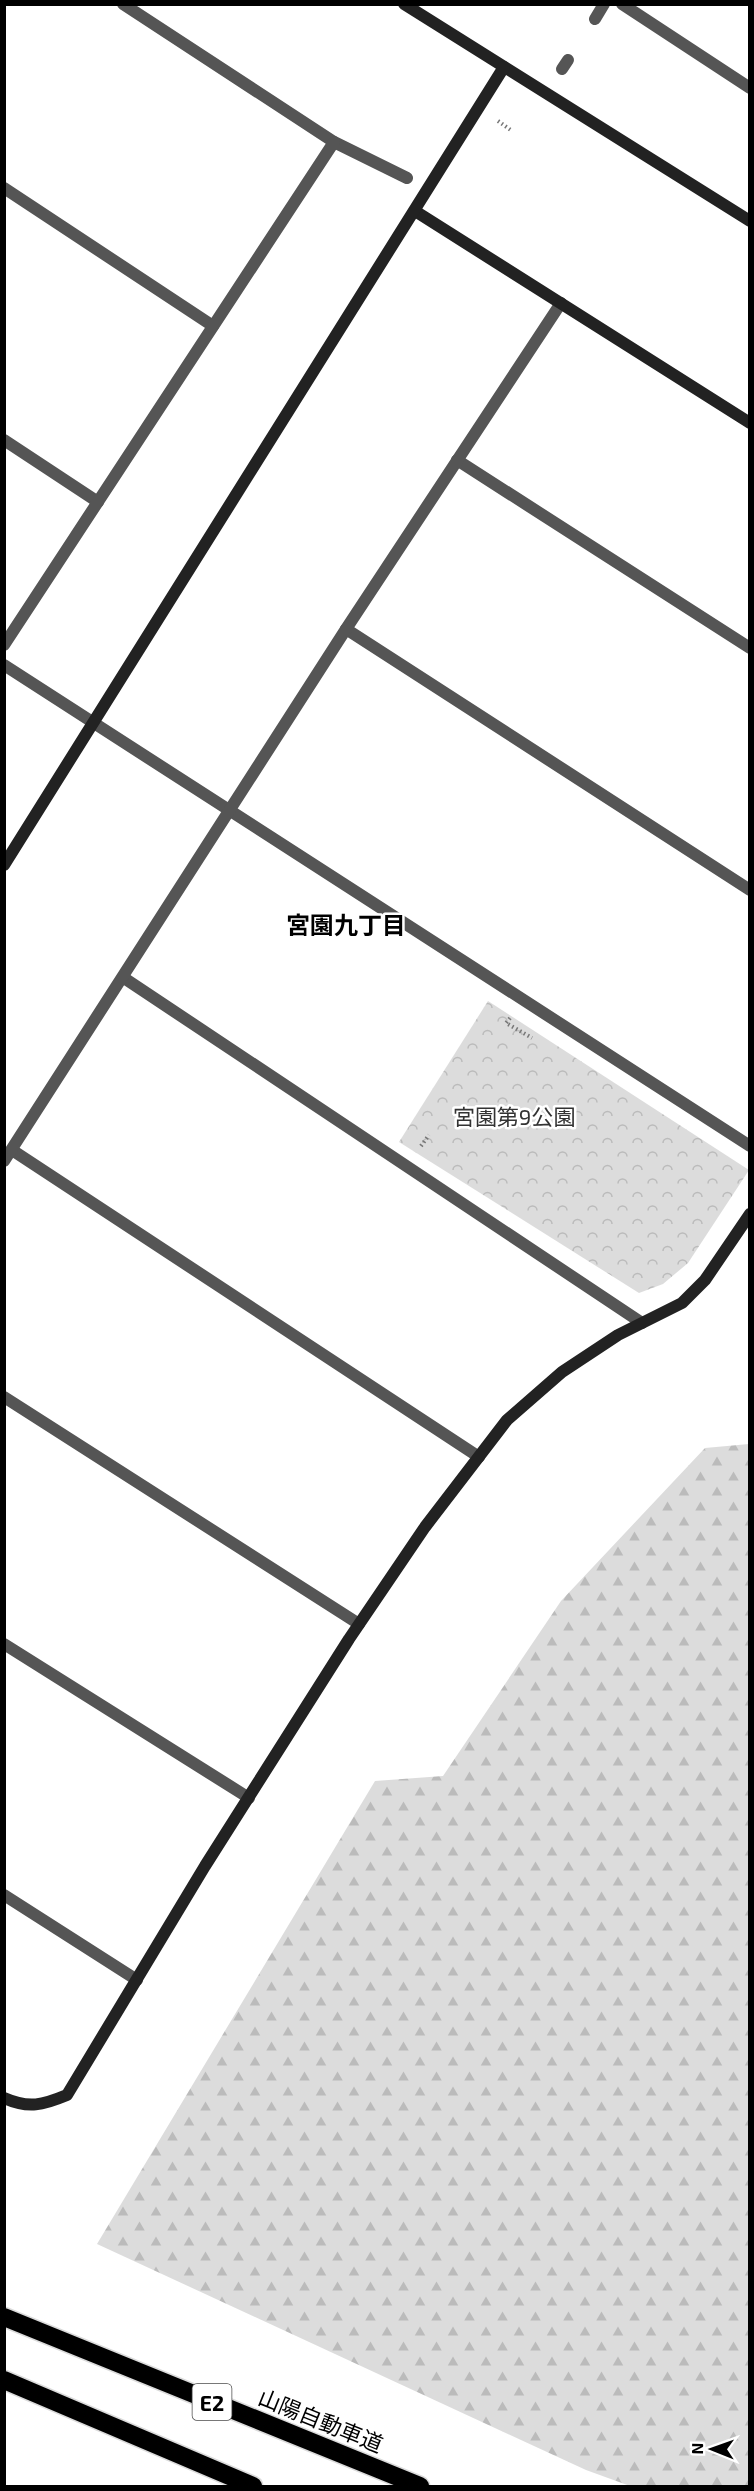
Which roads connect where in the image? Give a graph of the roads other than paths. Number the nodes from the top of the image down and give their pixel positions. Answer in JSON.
{"nodes":[{"id":1,"x":123,"y":4,"type":"edge"},
{"id":2,"x":404,"y":4,"type":"edge"},
{"id":3,"x":604,"y":4,"type":"edge"},
{"id":4,"x":622,"y":4,"type":"edge"},
{"id":5,"x":595,"y":19,"type":"dead end"},
{"id":6,"x":504,"y":67,"type":"junction"},
{"id":7,"x":750,"y":88,"type":"edge"},
{"id":8,"x":334,"y":142,"type":"junction"},
{"id":9,"x":407,"y":178,"type":"dead end"},
{"id":10,"x":4,"y":188,"type":"edge"},
{"id":11,"x":415,"y":211,"type":"junction"},
{"id":12,"x":750,"y":221,"type":"edge"},
{"id":13,"x":561,"y":303,"type":"junction"},
{"id":14,"x":213,"y":326,"type":"junction"},
{"id":15,"x":750,"y":423,"type":"edge"},
{"id":16,"x":4,"y":440,"type":"edge"},
{"id":17,"x":457,"y":460,"type":"junction"},
{"id":18,"x":98,"y":502,"type":"junction"},
{"id":19,"x":346,"y":629,"type":"junction"},
{"id":20,"x":4,"y":645,"type":"edge"},
{"id":21,"x":750,"y":648,"type":"edge"},
{"id":22,"x":4,"y":666,"type":"edge"},
{"id":23,"x":93,"y":723,"type":"junction"},
{"id":24,"x":230,"y":811,"type":"junction"},
{"id":25,"x":4,"y":865,"type":"edge"},
{"id":26,"x":750,"y":890,"type":"edge"},
{"id":27,"x":123,"y":978,"type":"junction"},
{"id":28,"x":750,"y":1146,"type":"edge"},
{"id":29,"x":12,"y":1150,"type":"junction"},
{"id":30,"x":4,"y":1161,"type":"edge"},
{"id":31,"x":750,"y":1214,"type":"edge"},
{"id":32,"x":642,"y":1323,"type":"junction"},
{"id":33,"x":4,"y":1397,"type":"edge"},
{"id":34,"x":479,"y":1457,"type":"junction"},
{"id":35,"x":359,"y":1624,"type":"junction"},
{"id":36,"x":4,"y":1644,"type":"edge"},
{"id":37,"x":249,"y":1798,"type":"junction"},
{"id":38,"x":4,"y":1895,"type":"edge"},
{"id":39,"x":137,"y":1980,"type":"junction"},
{"id":40,"x":4,"y":2098,"type":"edge"},
{"id":41,"x":4,"y":2317,"type":"edge"},
{"id":42,"x":4,"y":2380,"type":"edge"},
{"id":43,"x":253,"y":2487,"type":"edge"},
{"id":44,"x":420,"y":2487,"type":"edge"}],
"edges":[{"from":1,"to":8,"type":"street"},
{"from":2,"to":6,"type":"street"},
{"from":3,"to":5,"type":"street"},
{"from":4,"to":7,"type":"street"},
{"from":6,"to":11,"type":"street"},
{"from":6,"to":12,"type":"street"},
{"from":8,"to":9,"type":"street"},
{"from":8,"to":14,"type":"street"},
{"from":10,"to":14,"type":"street"},
{"from":11,"to":13,"type":"street"},
{"from":11,"to":23,"type":"street"},
{"from":13,"to":15,"type":"street"},
{"from":13,"to":17,"type":"street"},
{"from":14,"to":18,"type":"street"},
{"from":16,"to":18,"type":"street"},
{"from":17,"to":19,"type":"street"},
{"from":17,"to":21,"type":"street"},
{"from":18,"to":20,"type":"street"},
{"from":19,"to":24,"type":"street"},
{"from":19,"to":26,"type":"street"},
{"from":22,"to":23,"type":"street"},
{"from":23,"to":24,"type":"street"},
{"from":23,"to":25,"type":"street"},
{"from":24,"to":27,"type":"street"},
{"from":24,"to":28,"type":"street"},
{"from":27,"to":29,"type":"street"},
{"from":27,"to":32,"type":"street"},
{"from":29,"to":30,"type":"street"},
{"from":29,"to":34,"type":"street"},
{"from":31,"to":32,"type":"street"},
{"from":32,"to":34,"type":"street"},
{"from":33,"to":35,"type":"street"},
{"from":34,"to":35,"type":"street"},
{"from":35,"to":37,"type":"street"},
{"from":36,"to":37,"type":"street"},
{"from":37,"to":39,"type":"street"},
{"from":38,"to":39,"type":"street"},
{"from":39,"to":40,"type":"street"},
{"from":41,"to":44,"type":"highway","name":"山陽自動車道","number":"E2"},
{"from":42,"to":43,"type":"highway"}]}
